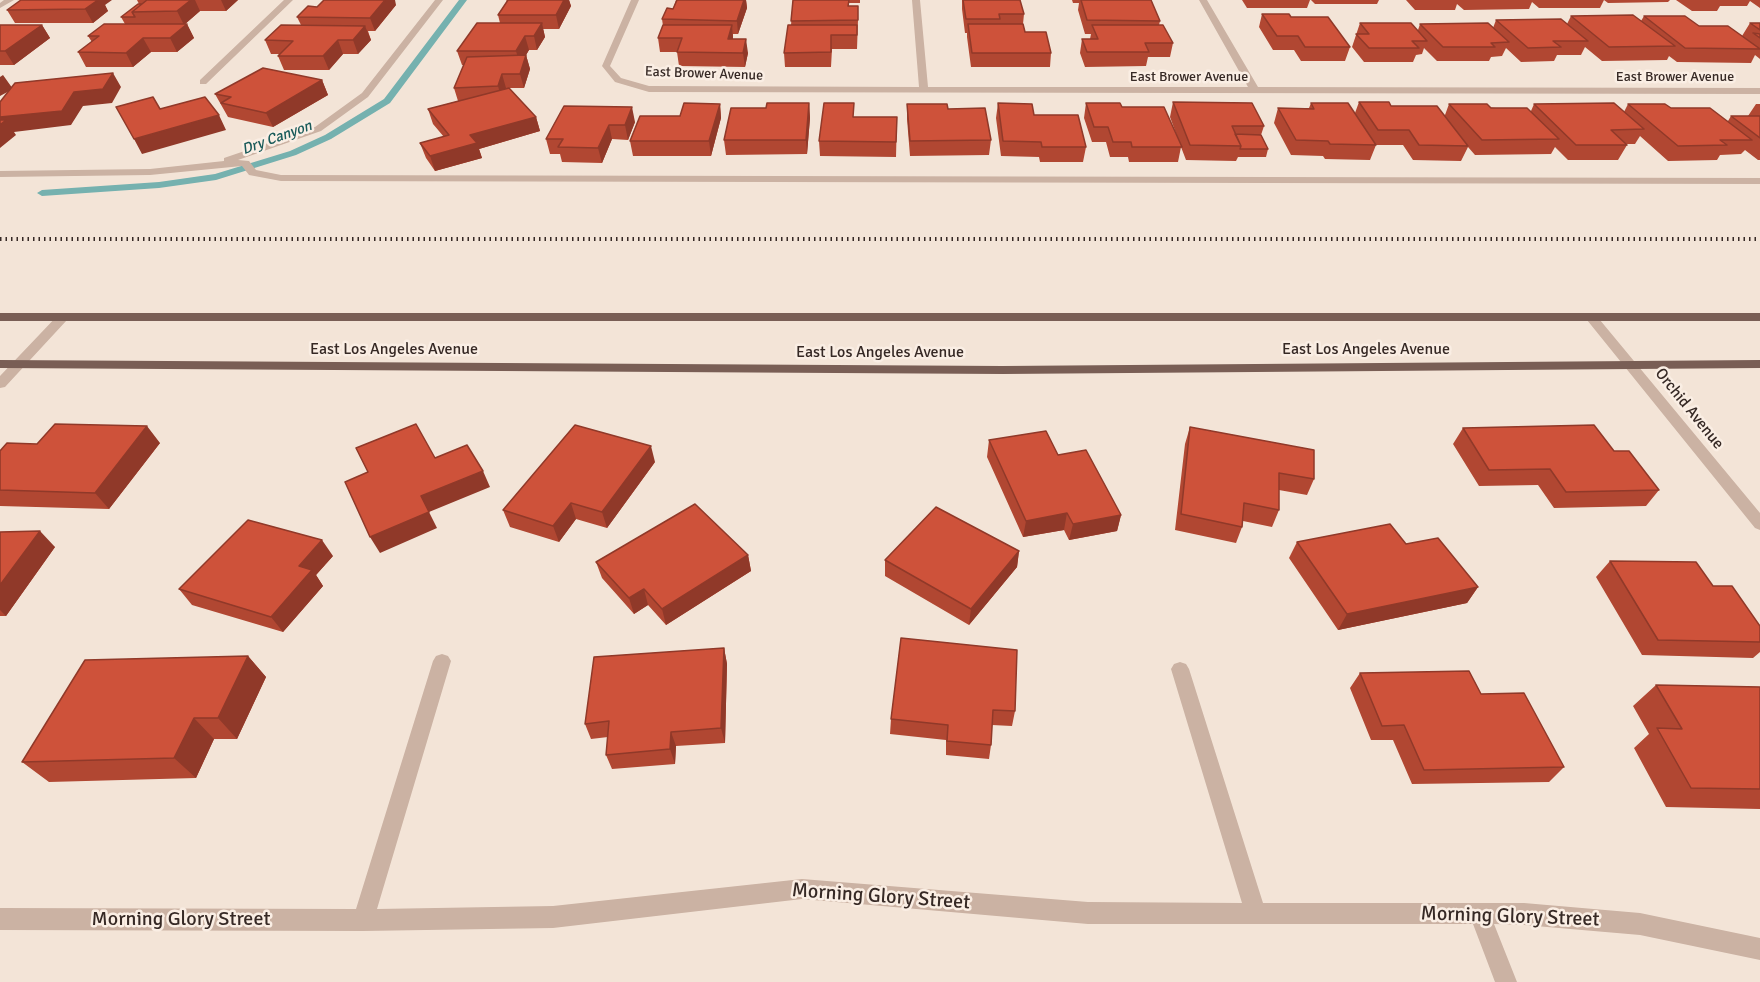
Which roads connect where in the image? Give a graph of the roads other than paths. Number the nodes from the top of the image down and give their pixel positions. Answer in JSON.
{"nodes":[{"id":1,"x":10,"y":0,"type":"edge"},
{"id":2,"x":290,"y":0,"type":"edge"},
{"id":3,"x":439,"y":0,"type":"edge"},
{"id":4,"x":635,"y":0,"type":"edge"},
{"id":5,"x":916,"y":0,"type":"edge"},
{"id":6,"x":1203,"y":0,"type":"edge"},
{"id":7,"x":0,"y":6,"type":"edge"},
{"id":8,"x":203,"y":82,"type":"dead end"},
{"id":9,"x":924,"y":91,"type":"junction"},
{"id":10,"x":1255,"y":91,"type":"junction"},
{"id":11,"x":1760,"y":91,"type":"edge"},
{"id":12,"x":220,"y":163,"type":"junction"},
{"id":13,"x":0,"y":174,"type":"edge"},
{"id":14,"x":1760,"y":181,"type":"edge"},
{"id":15,"x":0,"y":317,"type":"edge"},
{"id":16,"x":63,"y":317,"type":"junction"},
{"id":17,"x":1591,"y":317,"type":"junction"},
{"id":18,"x":1760,"y":317,"type":"edge"},
{"id":19,"x":0,"y":364,"type":"edge"},
{"id":20,"x":19,"y":364,"type":"junction"},
{"id":21,"x":1760,"y":364,"type":"edge"},
{"id":22,"x":1629,"y":365,"type":"junction"},
{"id":23,"x":0,"y":384,"type":"edge"},
{"id":24,"x":1760,"y":524,"type":"edge"},
{"id":25,"x":441,"y":661,"type":"dead end"},
{"id":26,"x":1180,"y":669,"type":"dead end"},
{"id":27,"x":1256,"y":913,"type":"junction"},
{"id":28,"x":1479,"y":914,"type":"junction"},
{"id":29,"x":0,"y":919,"type":"edge"},
{"id":30,"x":363,"y":920,"type":"junction"},
{"id":31,"x":1760,"y":949,"type":"edge"},
{"id":32,"x":1506,"y":982,"type":"edge"}],
"edges":[{"from":1,"to":7,"type":"street"},
{"from":2,"to":8,"type":"street"},
{"from":3,"to":12,"type":"street"},
{"from":4,"to":9,"type":"street","name":"East Brower Avenue"},
{"from":5,"to":9,"type":"street"},
{"from":6,"to":10,"type":"street"},
{"from":9,"to":10,"type":"street","name":"East Brower Avenue"},
{"from":10,"to":11,"type":"street","name":"East Brower Avenue"},
{"from":12,"to":13,"type":"street"},
{"from":12,"to":14,"type":"street"},
{"from":15,"to":16,"type":"main road","name":"East Los Angeles Avenue"},
{"from":16,"to":17,"type":"main road","name":"East Los Angeles Avenue"},
{"from":16,"to":20,"type":"street"},
{"from":17,"to":18,"type":"main road","name":"East Los Angeles Avenue"},
{"from":17,"to":22,"type":"street","name":"Orchid Avenue"},
{"from":19,"to":20,"type":"main road","name":"East Los Angeles Avenue"},
{"from":20,"to":22,"type":"main road","name":"East Los Angeles Avenue"},
{"from":20,"to":23,"type":"street"},
{"from":21,"to":22,"type":"main road","name":"East Los Angeles Avenue"},
{"from":22,"to":24,"type":"street","name":"Orchid Avenue"},
{"from":25,"to":30,"type":"street"},
{"from":26,"to":27,"type":"street"},
{"from":27,"to":28,"type":"street","name":"Morning Glory Street"},
{"from":27,"to":30,"type":"street","name":"Morning Glory Street"},
{"from":28,"to":31,"type":"street","name":"Morning Glory Street"},
{"from":28,"to":32,"type":"street"},
{"from":29,"to":30,"type":"street","name":"Morning Glory Street"}]}
